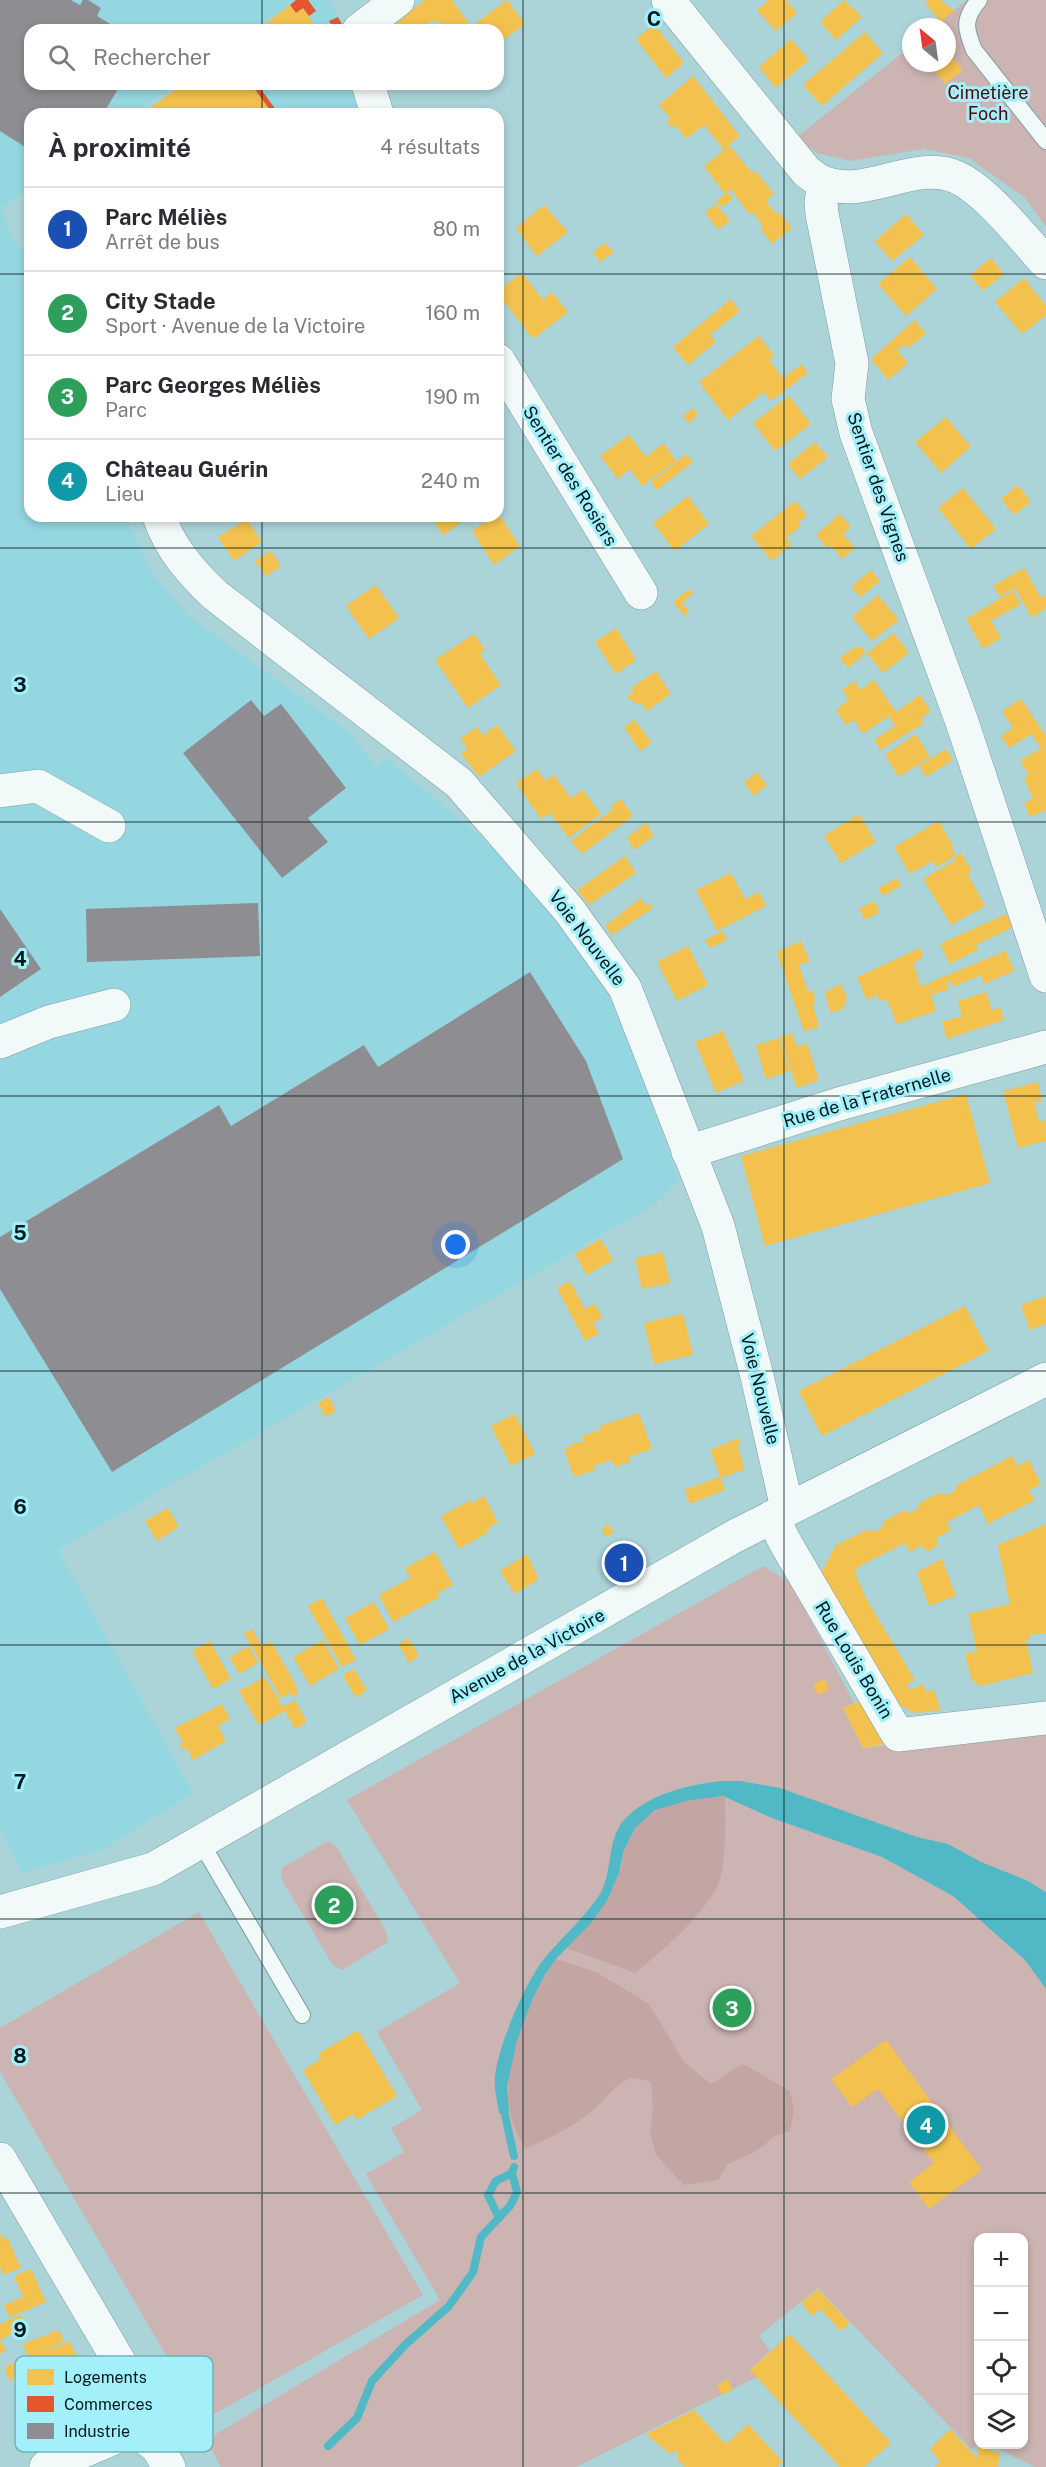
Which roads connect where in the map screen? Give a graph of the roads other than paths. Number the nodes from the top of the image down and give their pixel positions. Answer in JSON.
{"nodes":[{"id":1,"x":398,"y":0,"type":"edge"},
{"id":2,"x":668,"y":0,"type":"edge"},
{"id":3,"x":979,"y":0,"type":"edge"},
{"id":4,"x":367,"y":24,"type":"edge"},
{"id":5,"x":370,"y":90,"type":"edge"},
{"id":6,"x":374,"y":108,"type":"edge"},
{"id":7,"x":1046,"y":141,"type":"edge"},
{"id":8,"x":824,"y":183,"type":"junction"},
{"id":9,"x":1046,"y":263,"type":"edge"},
{"id":10,"x":504,"y":370,"type":"edge"},
{"id":11,"x":161,"y":522,"type":"edge"},
{"id":12,"x":641,"y":593,"type":"dead end"},
{"id":13,"x":0,"y":791,"type":"edge"},
{"id":14,"x":109,"y":826,"type":"dead end"},
{"id":15,"x":1046,"y":976,"type":"edge"},
{"id":16,"x":114,"y":1005,"type":"dead end"},
{"id":17,"x":0,"y":1042,"type":"edge"},
{"id":18,"x":1046,"y":1047,"type":"edge"},
{"id":19,"x":688,"y":1152,"type":"junction"},
{"id":20,"x":1046,"y":1379,"type":"edge"},
{"id":21,"x":780,"y":1513,"type":"junction"},
{"id":22,"x":1046,"y":1718,"type":"edge"},
{"id":23,"x":200,"y":1841,"type":"junction"},
{"id":24,"x":0,"y":1912,"type":"edge"},
{"id":25,"x":302,"y":2015,"type":"dead end"},
{"id":26,"x":0,"y":2159,"type":"edge"},
{"id":27,"x":116,"y":2356,"type":"edge"},
{"id":28,"x":81,"y":2452,"type":"edge"},
{"id":29,"x":160,"y":2452,"type":"edge"},
{"id":30,"x":46,"y":2467,"type":"edge"},
{"id":31,"x":169,"y":2467,"type":"edge"}],
"edges":[{"from":1,"to":4,"type":"street"},
{"from":2,"to":8,"type":"street"},
{"from":3,"to":7,"type":"lane"},
{"from":5,"to":6,"type":"street"},
{"from":8,"to":9,"type":"street"},
{"from":8,"to":15,"type":"street","name":"Sentier des Vignes"},
{"from":10,"to":12,"type":"street","name":"Sentier des Rosiers"},
{"from":11,"to":19,"type":"street","name":"Voie Nouvelle"},
{"from":13,"to":14,"type":"street"},
{"from":16,"to":17,"type":"street"},
{"from":18,"to":19,"type":"street","name":"Rue de la Fraternelle"},
{"from":19,"to":21,"type":"street","name":"Voie Nouvelle"},
{"from":20,"to":21,"type":"street","name":"Avenue de la Victoire"},
{"from":21,"to":22,"type":"street","name":"Rue Louis Bonin"},
{"from":21,"to":23,"type":"street","name":"Avenue de la Victoire"},
{"from":23,"to":24,"type":"street","name":"Avenue de la Victoire"},
{"from":23,"to":25,"type":"lane"},
{"from":26,"to":27,"type":"street"},
{"from":28,"to":30,"type":"street"},
{"from":29,"to":31,"type":"street"}]}
